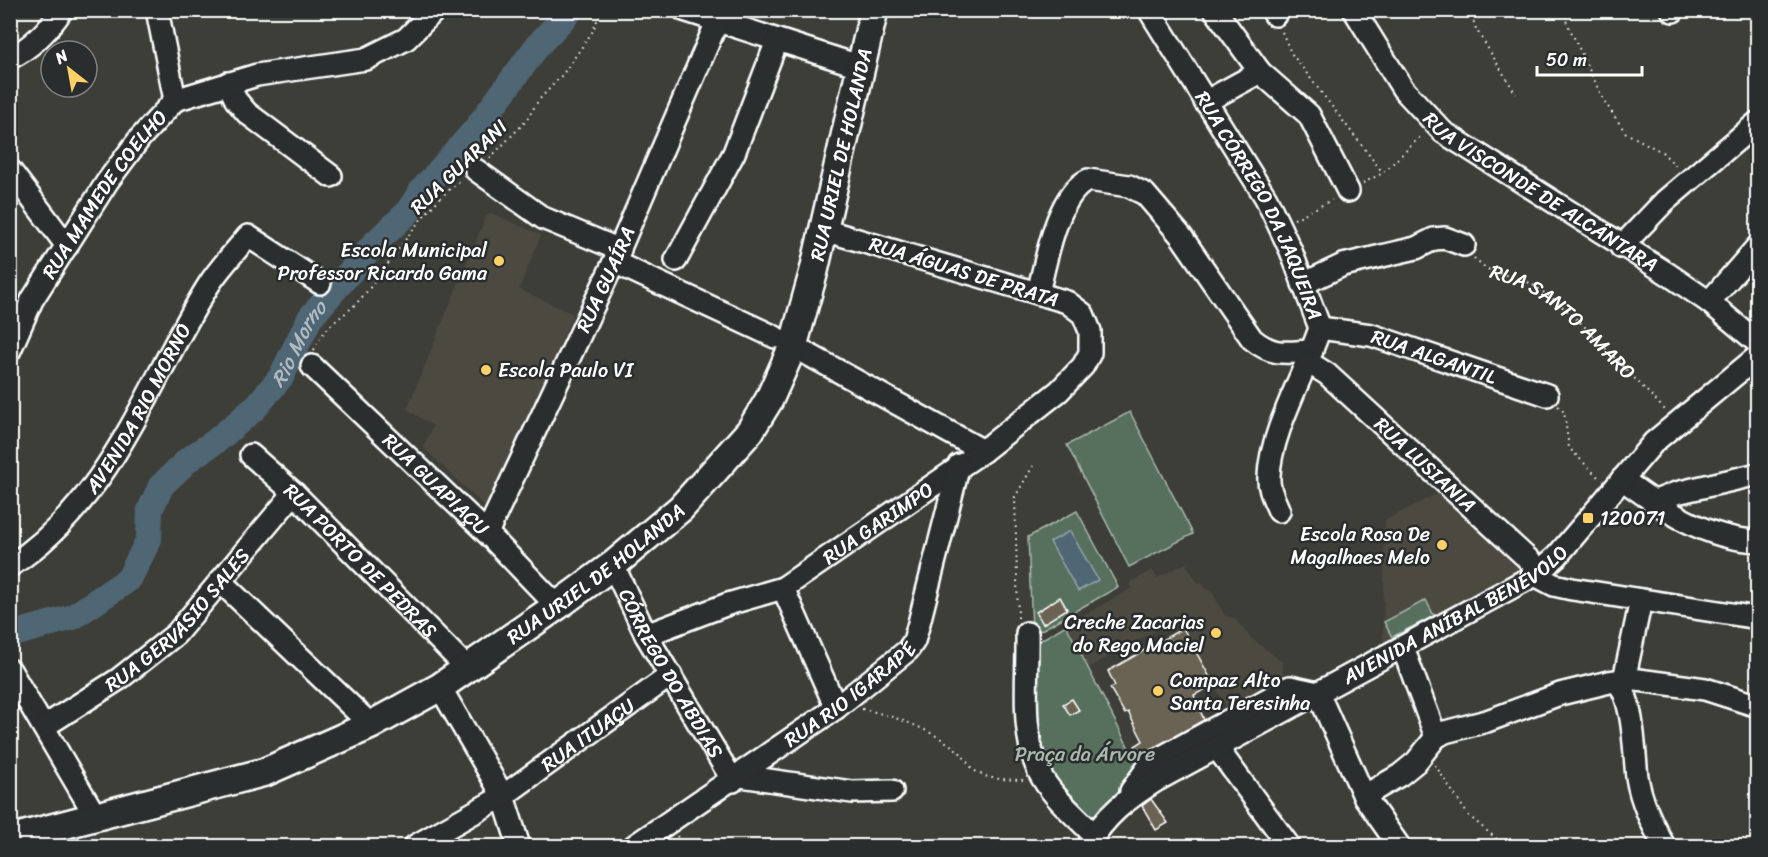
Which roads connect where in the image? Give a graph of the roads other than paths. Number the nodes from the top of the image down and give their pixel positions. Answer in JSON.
{"nodes":[{"id":1,"x":62,"y":10,"type":"edge"},
{"id":2,"x":158,"y":10,"type":"edge"},
{"id":3,"x":435,"y":10,"type":"edge"},
{"id":4,"x":684,"y":10,"type":"edge"},
{"id":5,"x":873,"y":10,"type":"edge"},
{"id":6,"x":1149,"y":10,"type":"edge"},
{"id":7,"x":1215,"y":10,"type":"edge"},
{"id":8,"x":1354,"y":10,"type":"edge"},
{"id":9,"x":717,"y":22,"type":"junction"},
{"id":10,"x":775,"y":47,"type":"junction"},
{"id":11,"x":10,"y":58,"type":"edge"},
{"id":12,"x":862,"y":67,"type":"junction"},
{"id":13,"x":1260,"y":72,"type":"junction"},
{"id":14,"x":228,"y":83,"type":"junction"},
{"id":15,"x":175,"y":100,"type":"junction"},
{"id":16,"x":1204,"y":102,"type":"junction"},
{"id":17,"x":1758,"y":122,"type":"edge"},
{"id":18,"x":10,"y":170,"type":"edge"},
{"id":19,"x":477,"y":170,"type":"road end"},
{"id":20,"x":331,"y":176,"type":"dead end"},
{"id":21,"x":1348,"y":191,"type":"dead end"},
{"id":22,"x":824,"y":230,"type":"junction"},
{"id":23,"x":1464,"y":245,"type":"road end"},
{"id":24,"x":68,"y":246,"type":"junction"},
{"id":25,"x":1758,"y":246,"type":"edge"},
{"id":26,"x":1621,"y":247,"type":"junction"},
{"id":27,"x":617,"y":256,"type":"junction"},
{"id":28,"x":675,"y":260,"type":"dead end"},
{"id":29,"x":320,"y":282,"type":"dead end"},
{"id":30,"x":1303,"y":284,"type":"junction"},
{"id":31,"x":1038,"y":293,"type":"junction"},
{"id":32,"x":1709,"y":302,"type":"junction"},
{"id":33,"x":1320,"y":328,"type":"junction"},
{"id":34,"x":12,"y":338,"type":"edge"},
{"id":35,"x":784,"y":341,"type":"junction"},
{"id":36,"x":1758,"y":343,"type":"edge"},
{"id":37,"x":1310,"y":356,"type":"junction"},
{"id":38,"x":1758,"y":356,"type":"edge"},
{"id":39,"x":312,"y":366,"type":"road end"},
{"id":40,"x":1083,"y":366,"type":"joint"},
{"id":41,"x":1547,"y":395,"type":"road end"},
{"id":42,"x":983,"y":452,"type":"junction"},
{"id":43,"x":251,"y":455,"type":"dead end"},
{"id":44,"x":959,"y":465,"type":"junction"},
{"id":45,"x":1758,"y":474,"type":"edge"},
{"id":46,"x":1617,"y":484,"type":"junction"},
{"id":47,"x":294,"y":493,"type":"junction"},
{"id":48,"x":1653,"y":502,"type":"junction"},
{"id":49,"x":1279,"y":511,"type":"dead end"},
{"id":50,"x":487,"y":533,"type":"junction"},
{"id":51,"x":1758,"y":541,"type":"edge"},
{"id":52,"x":613,"y":565,"type":"junction"},
{"id":53,"x":10,"y":566,"type":"edge"},
{"id":54,"x":1538,"y":573,"type":"junction"},
{"id":55,"x":220,"y":581,"type":"junction"},
{"id":56,"x":783,"y":588,"type":"junction"},
{"id":57,"x":1641,"y":600,"type":"junction"},
{"id":58,"x":557,"y":606,"type":"junction"},
{"id":59,"x":1758,"y":618,"type":"edge"},
{"id":60,"x":1027,"y":633,"type":"dead end"},
{"id":61,"x":646,"y":635,"type":"junction"},
{"id":62,"x":1403,"y":648,"type":"junction"},
{"id":63,"x":466,"y":667,"type":"junction"},
{"id":64,"x":10,"y":670,"type":"edge"},
{"id":65,"x":671,"y":675,"type":"junction"},
{"id":66,"x":1620,"y":681,"type":"junction"},
{"id":67,"x":440,"y":687,"type":"junction"},
{"id":68,"x":1318,"y":693,"type":"junction"},
{"id":69,"x":839,"y":706,"type":"junction"},
{"id":70,"x":1758,"y":706,"type":"edge"},
{"id":71,"x":371,"y":725,"type":"junction"},
{"id":72,"x":45,"y":726,"type":"junction"},
{"id":73,"x":1430,"y":744,"type":"junction"},
{"id":74,"x":1217,"y":747,"type":"junction"},
{"id":75,"x":737,"y":778,"type":"junction"},
{"id":76,"x":892,"y":790,"type":"dead end"},
{"id":77,"x":503,"y":796,"type":"junction"},
{"id":78,"x":1364,"y":796,"type":"junction"},
{"id":79,"x":1126,"y":799,"type":"junction"},
{"id":80,"x":96,"y":817,"type":"junction"},
{"id":81,"x":45,"y":838,"type":"edge"},
{"id":82,"x":10,"y":839,"type":"edge"},
{"id":83,"x":1091,"y":841,"type":"edge"},
{"id":84,"x":415,"y":846,"type":"edge"},
{"id":85,"x":519,"y":846,"type":"edge"},
{"id":86,"x":634,"y":846,"type":"edge"},
{"id":87,"x":1289,"y":846,"type":"edge"},
{"id":88,"x":1399,"y":846,"type":"edge"},
{"id":89,"x":1664,"y":846,"type":"edge"}],
"edges":[{"from":1,"to":11,"type":"street"},
{"from":2,"to":15,"type":"street"},
{"from":3,"to":14,"type":"street","name":"RUA MAMEDE COELHO"},
{"from":4,"to":9,"type":"street"},
{"from":5,"to":12,"type":"main road","name":"RUA URIEL DE HOLANDA"},
{"from":6,"to":16,"type":"street","name":"RUA CÓRREGO DA JAQUEIRA"},
{"from":7,"to":13,"type":"street"},
{"from":8,"to":26,"type":"street","name":"RUA VISCONDE DE ALCÂNTARA"},
{"from":9,"to":10,"type":"street"},
{"from":9,"to":27,"type":"street","name":"RUA GUAÍRA"},
{"from":10,"to":12,"type":"street"},
{"from":10,"to":28,"type":"street"},
{"from":12,"to":22,"type":"main road","name":"RUA URIEL DE HOLANDA"},
{"from":13,"to":16,"type":"street"},
{"from":13,"to":21,"type":"street"},
{"from":14,"to":15,"type":"street","name":"RUA MAMEDE COELHO"},
{"from":14,"to":20,"type":"street"},
{"from":15,"to":24,"type":"street","name":"RUA MAMEDE COELHO"},
{"from":16,"to":30,"type":"street","name":"RUA CÓRREGO DA JAQUEIRA"},
{"from":17,"to":26,"type":"street"},
{"from":18,"to":24,"type":"street"},
{"from":19,"to":27,"type":"street"},
{"from":22,"to":31,"type":"street","name":"RUA ÁGUAS DE PRATA"},
{"from":22,"to":35,"type":"main road","name":"RUA URIEL DE HOLANDA"},
{"from":23,"to":30,"type":"street"},
{"from":24,"to":34,"type":"street","name":"RUA MAMEDE COELHO"},
{"from":25,"to":32,"type":"street"},
{"from":26,"to":32,"type":"street","name":"RUA VISCONDE DE ALCÂNTARA"},
{"from":27,"to":35,"type":"street"},
{"from":27,"to":50,"type":"street","name":"RUA GUAÍRA"},
{"from":29,"to":53,"type":"street","name":"AVENIDA RIO MORNO"},
{"from":30,"to":33,"type":"street","name":"RUA CÓRREGO DA JAQUEIRA"},
{"from":31,"to":37,"type":"street"},
{"from":31,"to":40,"type":"street","name":"RUA ÁGUAS DE PRATA"},
{"from":32,"to":36,"type":"street","name":"RUA VISCONDE DE ALCÂNTARA"},
{"from":33,"to":37,"type":"street","name":"RUA CÓRREGO DA JAQUEIRA"},
{"from":33,"to":41,"type":"street","name":"RUA ALGANTIL"},
{"from":35,"to":42,"type":"street"},
{"from":35,"to":52,"type":"main road","name":"RUA URIEL DE HOLANDA"},
{"from":37,"to":49,"type":"street","name":"RUA CÓRREGO DA JAQUEIRA"},
{"from":37,"to":54,"type":"street","name":"RUA LUSIANIA"},
{"from":38,"to":46,"type":"street","name":"AVENIDA ANÍBAL BENÉVOLO"},
{"from":39,"to":50,"type":"street","name":"RUA GUAPIAÇU"},
{"from":40,"to":42,"type":"street","name":"RUA GARIMPO"},
{"from":42,"to":44,"type":"street","name":"RUA GARIMPO"},
{"from":43,"to":47,"type":"street","name":"RUA PORTO DE PEDRAS"},
{"from":44,"to":56,"type":"street","name":"RUA GARIMPO"},
{"from":44,"to":69,"type":"street","name":"RUA RIO IGARAPÉ"},
{"from":45,"to":48,"type":"street"},
{"from":46,"to":48,"type":"street"},
{"from":46,"to":54,"type":"street","name":"AVENIDA ANÍBAL BENÉVOLO"},
{"from":47,"to":55,"type":"street","name":"RUA GERVÁSIO SALES"},
{"from":47,"to":63,"type":"street","name":"RUA PORTO DE PEDRAS"},
{"from":48,"to":51,"type":"street"},
{"from":50,"to":58,"type":"street","name":"RUA GUAPIAÇU"},
{"from":52,"to":58,"type":"main road","name":"RUA URIEL DE HOLANDA"},
{"from":52,"to":61,"type":"street","name":"CÓRREGO DO ABDIAS"},
{"from":54,"to":57,"type":"street","name":"RUA LUSIANIA"},
{"from":54,"to":62,"type":"street","name":"AVENIDA ANÍBAL BENÉVOLO"},
{"from":55,"to":71,"type":"street"},
{"from":55,"to":72,"type":"street","name":"RUA GERVÁSIO SALES"},
{"from":56,"to":61,"type":"street","name":"RUA GARIMPO"},
{"from":56,"to":69,"type":"street"},
{"from":57,"to":59,"type":"street","name":"RUA LUSIANIA"},
{"from":57,"to":66,"type":"street"},
{"from":58,"to":63,"type":"main road","name":"RUA URIEL DE HOLANDA"},
{"from":60,"to":83,"type":"street"},
{"from":61,"to":65,"type":"street","name":"CÓRREGO DO ABDIAS"},
{"from":62,"to":68,"type":"street","name":"AVENIDA ANÍBAL BENÉVOLO"},
{"from":62,"to":73,"type":"street"},
{"from":63,"to":67,"type":"main road","name":"RUA URIEL DE HOLANDA"},
{"from":64,"to":72,"type":"street"},
{"from":65,"to":75,"type":"street","name":"CÓRREGO DO ABDIAS"},
{"from":65,"to":77,"type":"street","name":"RUA ITUAÇU"},
{"from":66,"to":70,"type":"street"},
{"from":66,"to":73,"type":"street"},
{"from":66,"to":89,"type":"street"},
{"from":67,"to":71,"type":"main road","name":"RUA URIEL DE HOLANDA"},
{"from":67,"to":77,"type":"street"},
{"from":68,"to":74,"type":"street","name":"AVENIDA ANÍBAL BENÉVOLO"},
{"from":68,"to":78,"type":"street"},
{"from":68,"to":79,"type":"street"},
{"from":69,"to":75,"type":"street","name":"RUA RIO IGARAPÉ"},
{"from":71,"to":80,"type":"main road","name":"RUA URIEL DE HOLANDA"},
{"from":72,"to":80,"type":"street"},
{"from":73,"to":78,"type":"street"},
{"from":74,"to":79,"type":"street","name":"AVENIDA ANÍBAL BENÉVOLO"},
{"from":74,"to":87,"type":"street"},
{"from":75,"to":76,"type":"street"},
{"from":75,"to":86,"type":"street","name":"RUA RIO IGARAPÉ"},
{"from":77,"to":84,"type":"street","name":"RUA ITUAÇU"},
{"from":77,"to":85,"type":"street"},
{"from":78,"to":88,"type":"street"},
{"from":79,"to":83,"type":"street","name":"AVENIDA ANÍBAL BENÉVOLO"},
{"from":80,"to":81,"type":"main road","name":"RUA URIEL DE HOLANDA"},
{"from":81,"to":82,"type":"main road","name":"RUA URIEL DE HOLANDA"}]}
